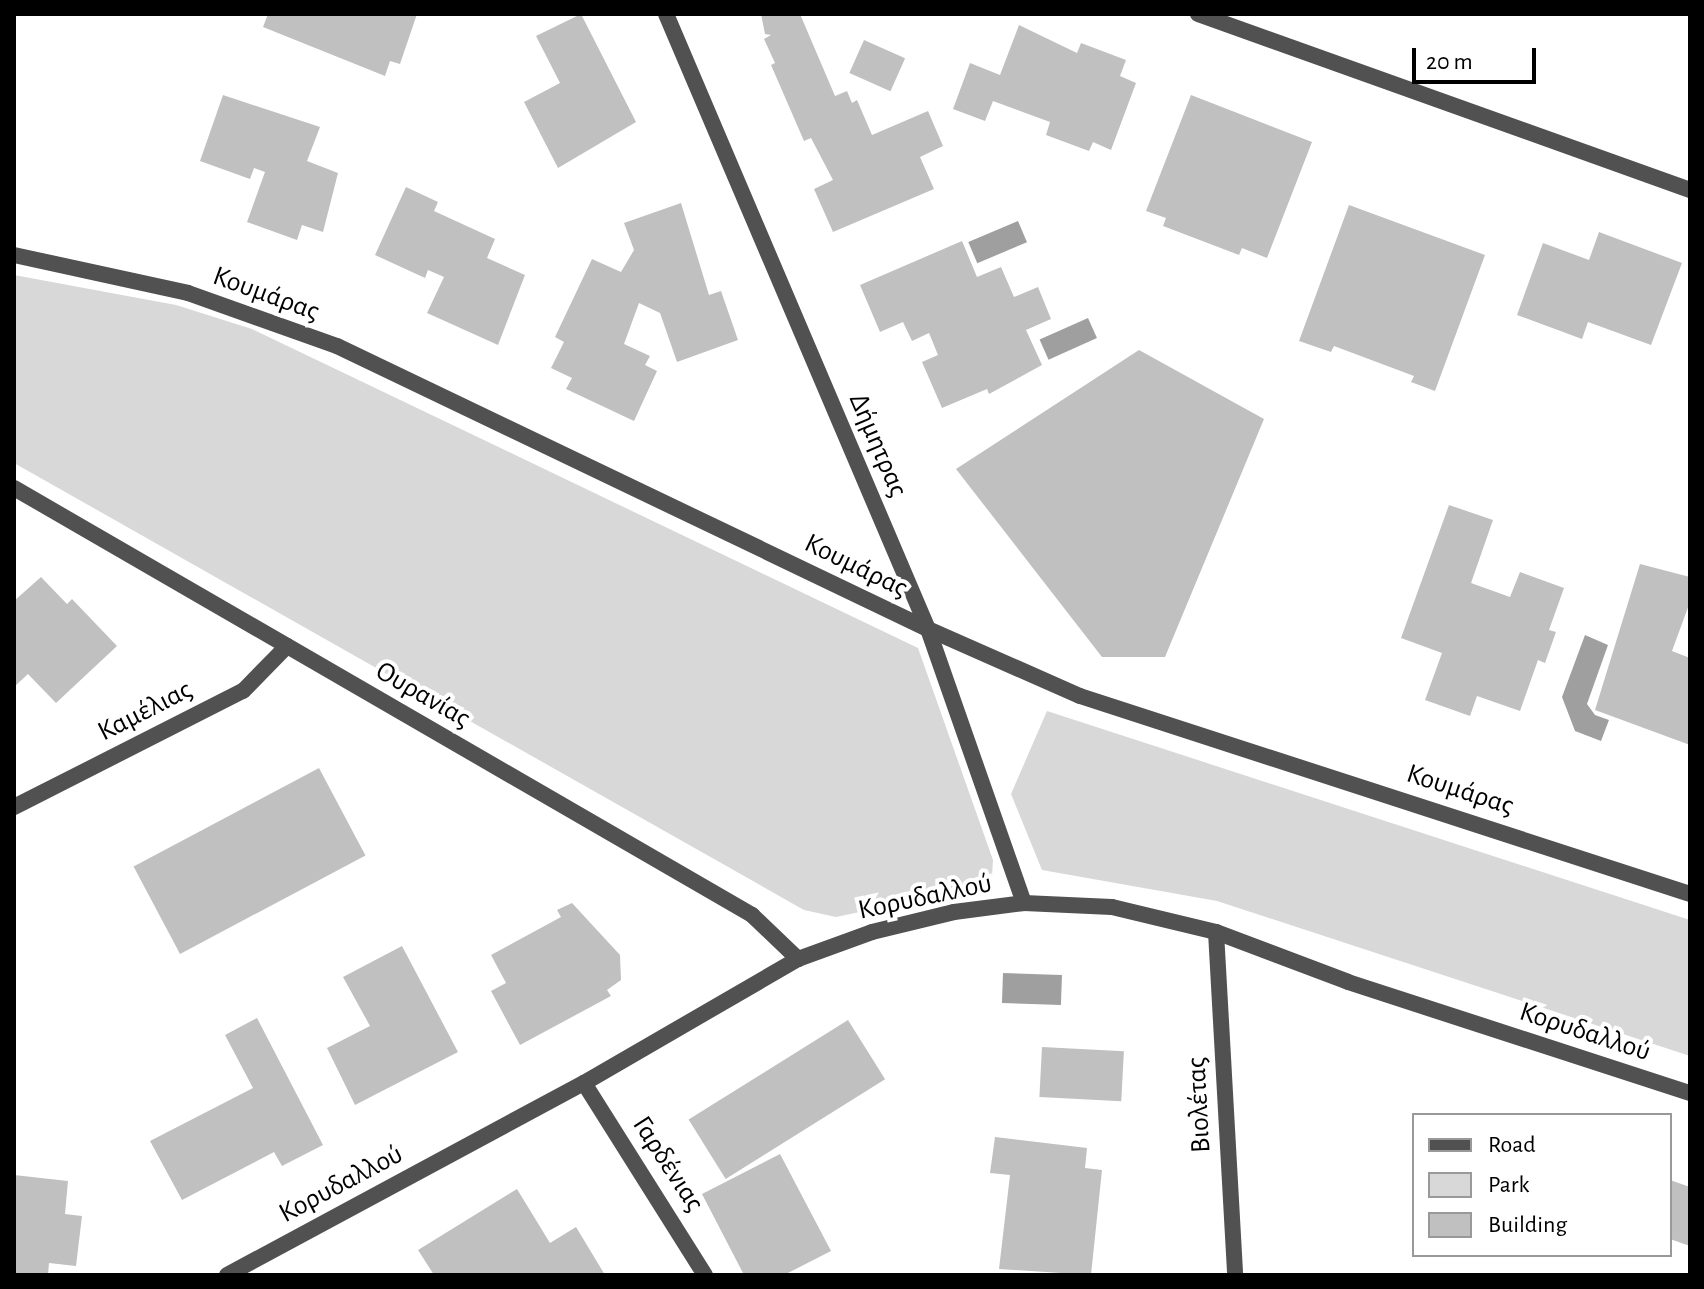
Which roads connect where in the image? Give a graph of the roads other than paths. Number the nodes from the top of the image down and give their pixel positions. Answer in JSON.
{"nodes":[{"id":1,"x":666,"y":14,"type":"edge"},
{"id":2,"x":1198,"y":14,"type":"edge"},
{"id":3,"x":1690,"y":190,"type":"edge"},
{"id":4,"x":14,"y":255,"type":"edge"},
{"id":5,"x":14,"y":488,"type":"edge"},
{"id":6,"x":928,"y":629,"type":"junction"},
{"id":7,"x":287,"y":646,"type":"junction"},
{"id":8,"x":14,"y":807,"type":"edge"},
{"id":9,"x":1690,"y":894,"type":"edge"},
{"id":10,"x":1024,"y":903,"type":"junction"},
{"id":11,"x":1216,"y":932,"type":"junction"},
{"id":12,"x":798,"y":959,"type":"junction"},
{"id":13,"x":584,"y":1083,"type":"junction"},
{"id":14,"x":1690,"y":1093,"type":"edge"},
{"id":15,"x":227,"y":1275,"type":"edge"},
{"id":16,"x":705,"y":1275,"type":"edge"},
{"id":17,"x":1235,"y":1275,"type":"edge"}],
"edges":[{"from":1,"to":6,"type":"street","name":"Δήμητρας"},
{"from":2,"to":3,"type":"street"},
{"from":4,"to":6,"type":"street","name":"Κουμάρας"},
{"from":5,"to":7,"type":"street","name":"Ουρανίας"},
{"from":6,"to":9,"type":"street","name":"Κουμάρας"},
{"from":6,"to":10,"type":"street","name":"Δήμητρας"},
{"from":7,"to":8,"type":"street","name":"Καμέλιας"},
{"from":7,"to":12,"type":"street","name":"Ουρανίας"},
{"from":10,"to":11,"type":"street","name":"Κορυδαλλού"},
{"from":10,"to":12,"type":"street","name":"Κορυδαλλού"},
{"from":11,"to":14,"type":"street","name":"Κορυδαλλού"},
{"from":11,"to":17,"type":"street","name":"Βιολέτας"},
{"from":12,"to":13,"type":"street","name":"Κορυδαλλού"},
{"from":13,"to":15,"type":"street","name":"Κορυδαλλού"},
{"from":13,"to":16,"type":"street","name":"Γαρδένιας"}]}
